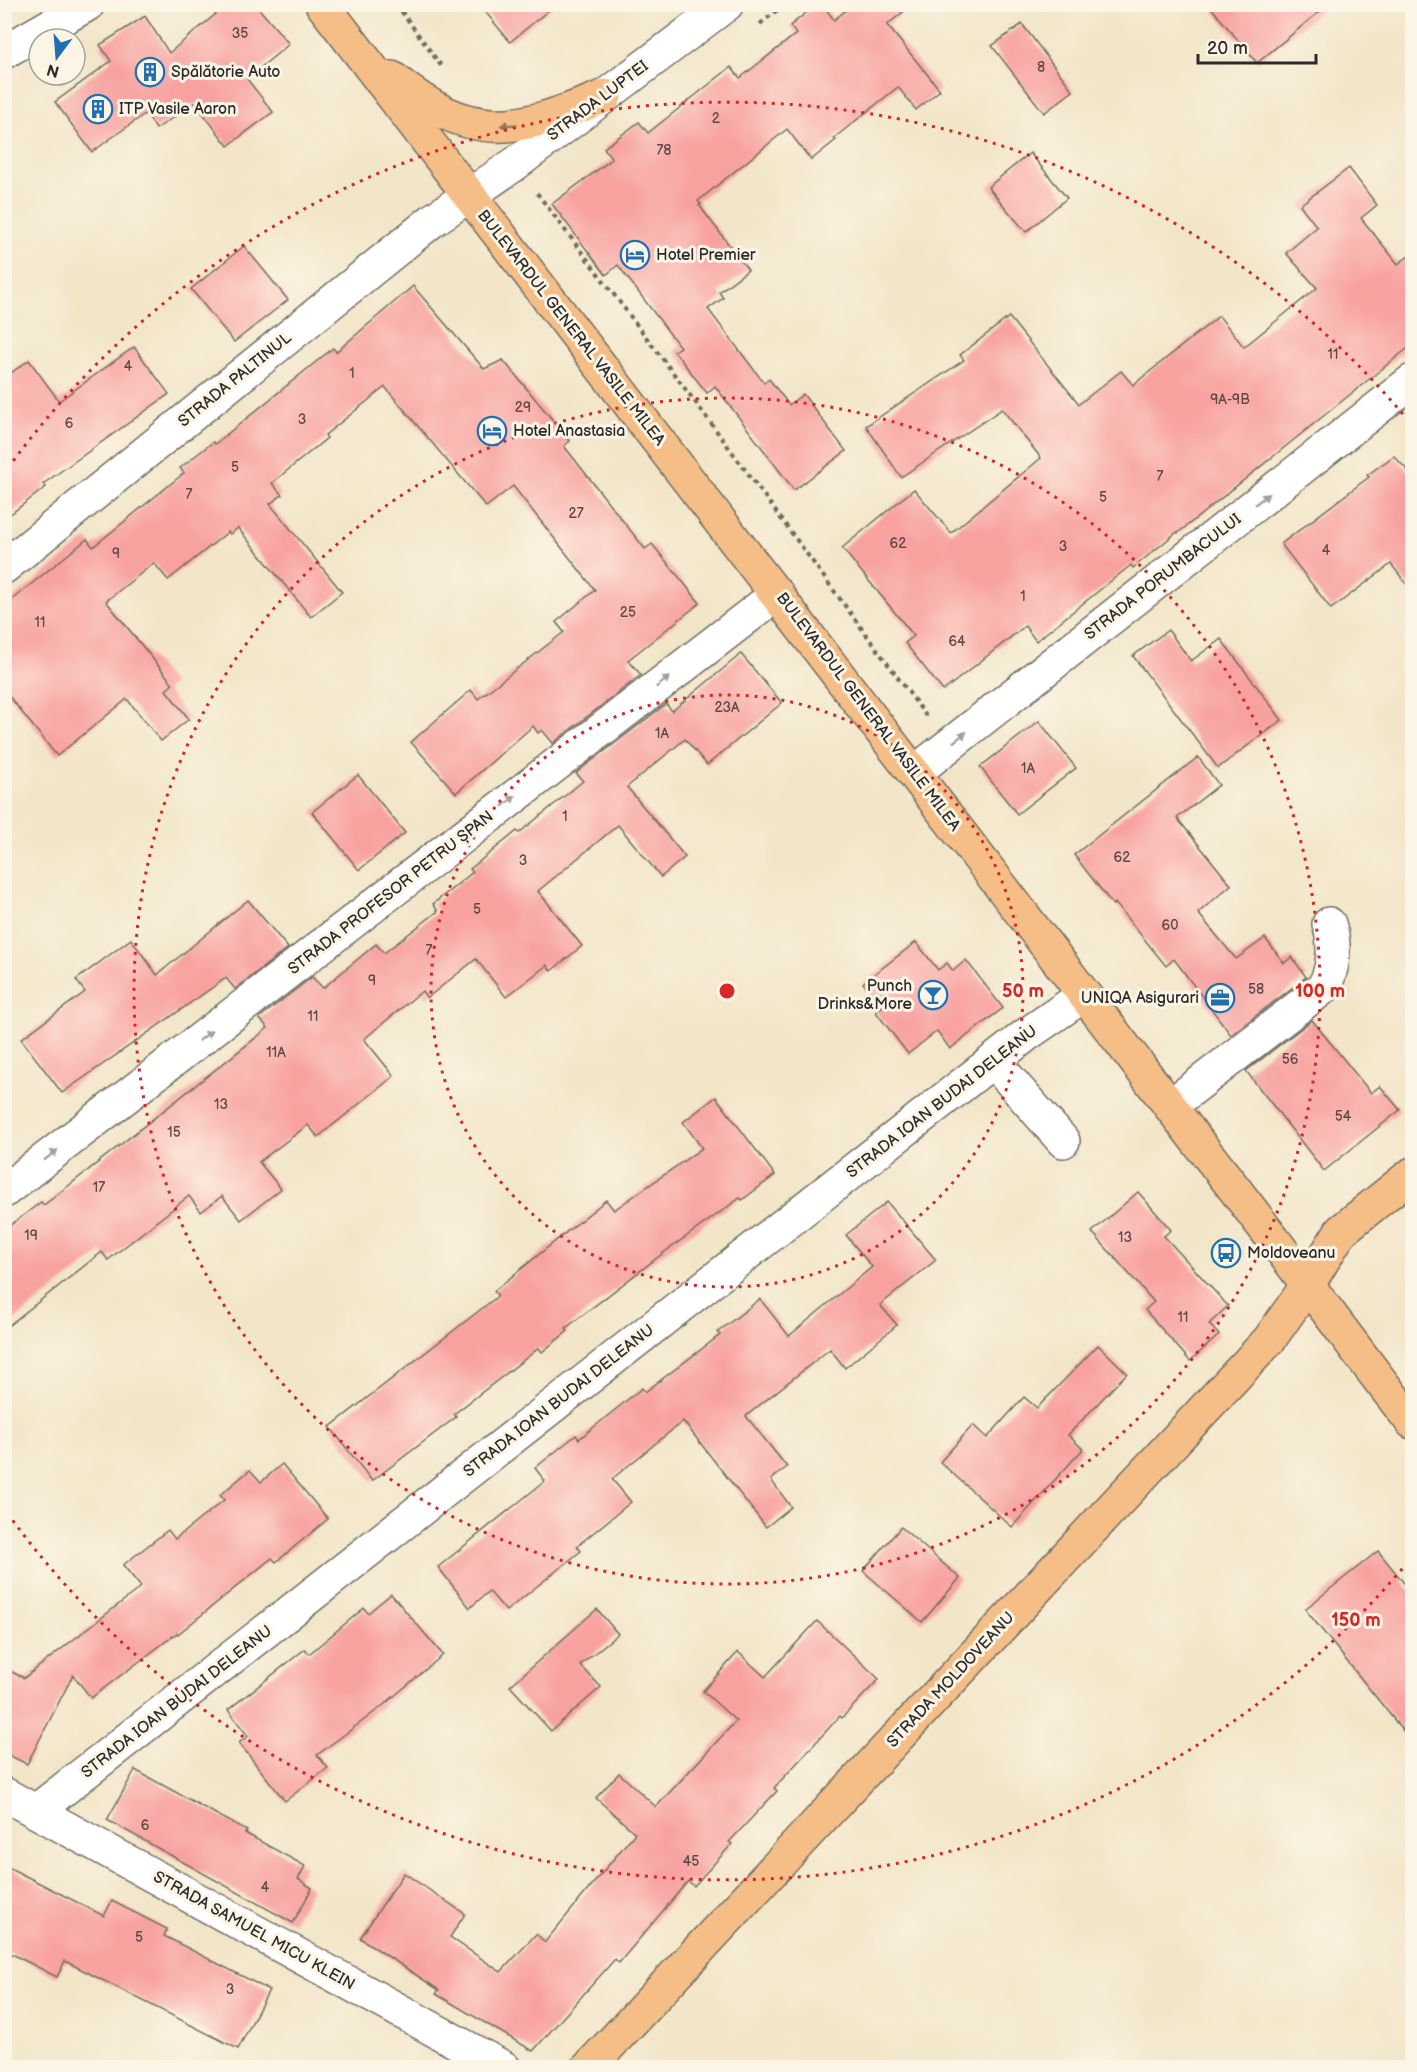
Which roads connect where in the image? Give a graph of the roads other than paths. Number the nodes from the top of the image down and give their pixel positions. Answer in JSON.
{"nodes":[{"id":1,"x":88,"y":4,"type":"edge"},
{"id":2,"x":321,"y":4,"type":"edge"},
{"id":3,"x":727,"y":4,"type":"edge"},
{"id":4,"x":356,"y":48,"type":"junction"},
{"id":5,"x":4,"y":52,"type":"edge"},
{"id":6,"x":605,"y":96,"type":"junction"},
{"id":7,"x":469,"y":196,"type":"junction"},
{"id":8,"x":1413,"y":381,"type":"edge"},
{"id":9,"x":4,"y":567,"type":"edge"},
{"id":10,"x":777,"y":594,"type":"junction"},
{"id":11,"x":914,"y":773,"type":"junction"},
{"id":12,"x":1329,"y":924,"type":"dead end"},
{"id":13,"x":1084,"y":994,"type":"junction"},
{"id":14,"x":993,"y":1061,"type":"junction"},
{"id":15,"x":1170,"y":1106,"type":"junction"},
{"id":16,"x":1063,"y":1141,"type":"dead end"},
{"id":17,"x":1413,"y":1174,"type":"edge"},
{"id":18,"x":4,"y":1191,"type":"edge"},
{"id":19,"x":1307,"y":1286,"type":"junction"},
{"id":20,"x":1413,"y":1422,"type":"edge"},
{"id":21,"x":4,"y":1794,"type":"edge"},
{"id":22,"x":36,"y":1811,"type":"junction"},
{"id":23,"x":504,"y":2067,"type":"edge"},
{"id":24,"x":588,"y":2067,"type":"edge"}],
"edges":[{"from":1,"to":5,"type":"street"},
{"from":2,"to":4,"type":"main road","name":"BULEVARDUL GENERAL VASILE MILEA"},
{"from":3,"to":6,"type":"street","name":"STRADA LUPTEI"},
{"from":6,"to":4,"type":"main road","one_way":true},
{"from":4,"to":7,"type":"main road","name":"BULEVARDUL GENERAL VASILE MILEA"},
{"from":6,"to":7,"type":"street","name":"STRADA LUPTEI"},
{"from":7,"to":9,"type":"street","name":"STRADA PALTINUL"},
{"from":7,"to":10,"type":"main road","name":"BULEVARDUL GENERAL VASILE MILEA"},
{"from":11,"to":8,"type":"street","name":"STRADA PORUMBACULUI","one_way":true},
{"from":10,"to":11,"type":"main road","name":"BULEVARDUL GENERAL VASILE MILEA"},
{"from":18,"to":10,"type":"street","name":"STRADA PROFESOR PETRU ȘPAN","one_way":true},
{"from":11,"to":13,"type":"main road","name":"BULEVARDUL GENERAL VASILE MILEA"},
{"from":12,"to":15,"type":"street"},
{"from":13,"to":14,"type":"street","name":"STRADA IOAN BUDAI DELEANU"},
{"from":13,"to":15,"type":"main road","name":"BULEVARDUL GENERAL VASILE MILEA"},
{"from":14,"to":16,"type":"street"},
{"from":14,"to":22,"type":"street","name":"STRADA IOAN BUDAI DELEANU"},
{"from":15,"to":19,"type":"main road","name":"BULEVARDUL GENERAL VASILE MILEA"},
{"from":17,"to":19,"type":"main road","name":"STRADA MOLDOVEANU"},
{"from":19,"to":20,"type":"main road","name":"BULEVARDUL GENERAL VASILE MILEA"},
{"from":19,"to":24,"type":"main road","name":"STRADA MOLDOVEANU"},
{"from":21,"to":22,"type":"street","name":"STRADA SAMUEL MICU KLEIN"},
{"from":22,"to":23,"type":"street","name":"STRADA SAMUEL MICU KLEIN"}]}
